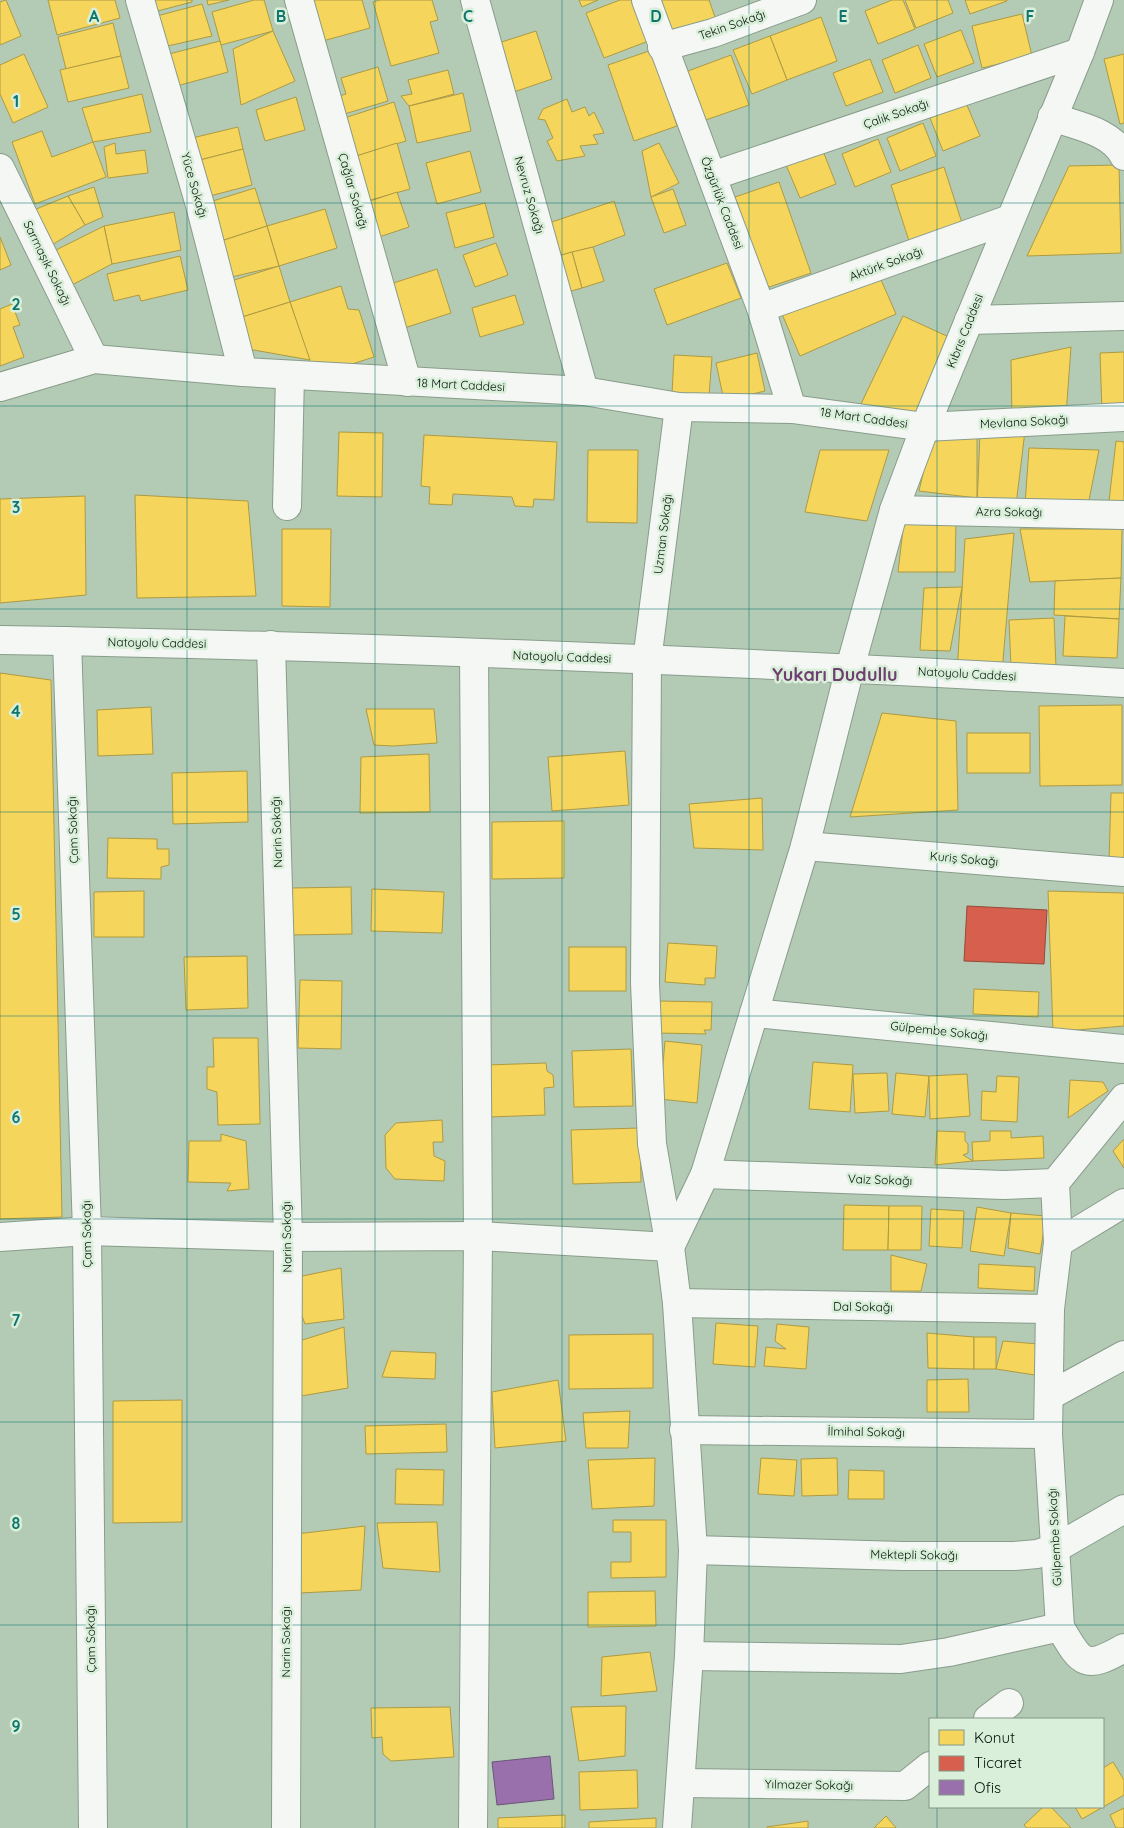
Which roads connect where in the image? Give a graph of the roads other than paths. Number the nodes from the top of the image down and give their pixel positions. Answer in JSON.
{"nodes":[{"id":1,"x":140,"y":0,"type":"edge"},
{"id":2,"x":299,"y":0,"type":"edge"},
{"id":3,"x":474,"y":0,"type":"edge"},
{"id":4,"x":646,"y":0,"type":"edge"},
{"id":5,"x":802,"y":0,"type":"edge"},
{"id":6,"x":1099,"y":0,"type":"edge"},
{"id":7,"x":662,"y":47,"type":"junction"},
{"id":8,"x":1080,"y":52,"type":"junction"},
{"id":9,"x":1052,"y":117,"type":"junction"},
{"id":10,"x":1124,"y":156,"type":"edge"},
{"id":11,"x":0,"y":168,"type":"edge"},
{"id":12,"x":712,"y":176,"type":"junction"},
{"id":13,"x":1010,"y":219,"type":"junction"},
{"id":14,"x":761,"y":308,"type":"junction"},
{"id":15,"x":1124,"y":316,"type":"edge"},
{"id":16,"x":969,"y":320,"type":"junction"},
{"id":17,"x":94,"y":359,"type":"junction"},
{"id":18,"x":243,"y":372,"type":"junction"},
{"id":19,"x":290,"y":375,"type":"junction"},
{"id":20,"x":407,"y":382,"type":"junction"},
{"id":21,"x":0,"y":387,"type":"edge"},
{"id":22,"x":584,"y":391,"type":"junction"},
{"id":23,"x":679,"y":407,"type":"junction"},
{"id":24,"x":792,"y":409,"type":"junction"},
{"id":25,"x":1124,"y":417,"type":"edge"},
{"id":26,"x":925,"y":427,"type":"junction"},
{"id":27,"x":287,"y":506,"type":"dead end"},
{"id":28,"x":894,"y":510,"type":"junction"},
{"id":29,"x":1124,"y":515,"type":"edge"},
{"id":30,"x":0,"y":640,"type":"edge"},
{"id":31,"x":67,"y":641,"type":"junction"},
{"id":32,"x":272,"y":645,"type":"junction"},
{"id":33,"x":474,"y":653,"type":"junction"},
{"id":34,"x":647,"y":661,"type":"junction"},
{"id":35,"x":850,"y":668,"type":"junction"},
{"id":36,"x":1124,"y":683,"type":"edge"},
{"id":37,"x":805,"y":846,"type":"junction"},
{"id":38,"x":1124,"y":872,"type":"edge"},
{"id":39,"x":754,"y":1013,"type":"junction"},
{"id":40,"x":1124,"y":1050,"type":"edge"},
{"id":41,"x":1124,"y":1098,"type":"edge"},
{"id":42,"x":705,"y":1174,"type":"junction"},
{"id":43,"x":1055,"y":1183,"type":"junction"},
{"id":44,"x":1124,"y":1203,"type":"edge"},
{"id":45,"x":87,"y":1231,"type":"junction"},
{"id":46,"x":478,"y":1236,"type":"junction"},
{"id":47,"x":0,"y":1237,"type":"edge"},
{"id":48,"x":288,"y":1237,"type":"junction"},
{"id":49,"x":1058,"y":1243,"type":"junction"},
{"id":50,"x":670,"y":1247,"type":"junction"},
{"id":51,"x":677,"y":1303,"type":"junction"},
{"id":52,"x":1050,"y":1309,"type":"junction"},
{"id":53,"x":1124,"y":1355,"type":"edge"},
{"id":54,"x":1049,"y":1396,"type":"junction"},
{"id":55,"x":684,"y":1430,"type":"junction"},
{"id":56,"x":1048,"y":1434,"type":"junction"},
{"id":57,"x":1124,"y":1509,"type":"edge"},
{"id":58,"x":1056,"y":1548,"type":"junction"},
{"id":59,"x":692,"y":1550,"type":"junction"},
{"id":60,"x":1060,"y":1627,"type":"junction"},
{"id":61,"x":1124,"y":1648,"type":"edge"},
{"id":62,"x":689,"y":1656,"type":"junction"},
{"id":63,"x":929,"y":1767,"type":"edge"},
{"id":64,"x":682,"y":1783,"type":"junction"},
{"id":65,"x":93,"y":1828,"type":"edge"},
{"id":66,"x":286,"y":1828,"type":"edge"},
{"id":67,"x":473,"y":1828,"type":"edge"},
{"id":68,"x":678,"y":1828,"type":"edge"}],
"edges":[{"from":1,"to":18,"type":"street","name":"Yüce Sokağı"},
{"from":2,"to":20,"type":"street","name":"Çağlar Sokağı"},
{"from":3,"to":22,"type":"street","name":"Nevruz Sokağı"},
{"from":4,"to":7,"type":"street","name":"Özgürlük Caddesi"},
{"from":5,"to":7,"type":"street","name":"Tekin Sokağı"},
{"from":6,"to":8,"type":"street","name":"Kıbrıs Caddesi"},
{"from":7,"to":12,"type":"street","name":"Özgürlük Caddesi"},
{"from":8,"to":9,"type":"street","name":"Kıbrıs Caddesi"},
{"from":8,"to":12,"type":"street","name":"Çalık Sokağı"},
{"from":9,"to":10,"type":"street"},
{"from":9,"to":13,"type":"street","name":"Kıbrıs Caddesi"},
{"from":11,"to":17,"type":"street","name":"Sarmaşık Sokağı"},
{"from":12,"to":14,"type":"street","name":"Özgürlük Caddesi"},
{"from":13,"to":14,"type":"street","name":"Aktürk Sokağı"},
{"from":13,"to":16,"type":"street","name":"Kıbrıs Caddesi"},
{"from":14,"to":24,"type":"street","name":"Özgürlük Caddesi"},
{"from":15,"to":16,"type":"street"},
{"from":16,"to":26,"type":"street","name":"Kıbrıs Caddesi"},
{"from":17,"to":18,"type":"street","name":"18 Mart Caddesi"},
{"from":17,"to":21,"type":"street","name":"18 Mart Caddesi"},
{"from":18,"to":19,"type":"street","name":"18 Mart Caddesi"},
{"from":19,"to":20,"type":"street","name":"18 Mart Caddesi"},
{"from":19,"to":27,"type":"street"},
{"from":20,"to":22,"type":"street","name":"18 Mart Caddesi"},
{"from":22,"to":23,"type":"street","name":"18 Mart Caddesi"},
{"from":23,"to":24,"type":"street","name":"18 Mart Caddesi"},
{"from":23,"to":34,"type":"street","name":"Uzman Sokağı"},
{"from":24,"to":26,"type":"street","name":"18 Mart Caddesi"},
{"from":25,"to":26,"type":"street","name":"Mevlana Sokağı"},
{"from":26,"to":28,"type":"street","name":"Kıbrıs Caddesi"},
{"from":28,"to":29,"type":"street","name":"Azra Sokağı"},
{"from":28,"to":35,"type":"street","name":"Kıbrıs Caddesi"},
{"from":30,"to":31,"type":"street","name":"Natoyolu Caddesi"},
{"from":31,"to":32,"type":"street","name":"Natoyolu Caddesi"},
{"from":31,"to":45,"type":"street","name":"Çam Sokağı"},
{"from":32,"to":33,"type":"street","name":"Natoyolu Caddesi"},
{"from":32,"to":48,"type":"street","name":"Narin Sokağı"},
{"from":33,"to":34,"type":"street","name":"Natoyolu Caddesi"},
{"from":33,"to":46,"type":"street"},
{"from":34,"to":35,"type":"street","name":"Natoyolu Caddesi"},
{"from":34,"to":50,"type":"street","name":"Uzman Sokağı"},
{"from":35,"to":36,"type":"street","name":"Natoyolu Caddesi"},
{"from":35,"to":37,"type":"street","name":"Kıbrıs Caddesi"},
{"from":37,"to":38,"type":"street","name":"Kuriş Sokağı"},
{"from":37,"to":39,"type":"street","name":"Kıbrıs Caddesi"},
{"from":39,"to":40,"type":"street","name":"Gülpembe Sokağı"},
{"from":39,"to":42,"type":"street","name":"Kıbrıs Caddesi"},
{"from":41,"to":43,"type":"street"},
{"from":42,"to":43,"type":"street","name":"Vaiz Sokağı"},
{"from":42,"to":50,"type":"street","name":"Kıbrıs Caddesi"},
{"from":43,"to":49,"type":"street","name":"Gülpembe Sokağı"},
{"from":44,"to":49,"type":"street"},
{"from":45,"to":47,"type":"street"},
{"from":45,"to":48,"type":"street"},
{"from":45,"to":65,"type":"street","name":"Çam Sokağı"},
{"from":46,"to":48,"type":"street"},
{"from":46,"to":50,"type":"street"},
{"from":46,"to":67,"type":"street"},
{"from":48,"to":66,"type":"street","name":"Narin Sokağı"},
{"from":49,"to":52,"type":"street","name":"Gülpembe Sokağı"},
{"from":50,"to":51,"type":"street","name":"Uzman Sokağı"},
{"from":51,"to":52,"type":"street","name":"Dal Sokağı"},
{"from":51,"to":55,"type":"street","name":"Uzman Sokağı"},
{"from":52,"to":54,"type":"street","name":"Gülpembe Sokağı"},
{"from":53,"to":54,"type":"street"},
{"from":54,"to":56,"type":"street","name":"Gülpembe Sokağı"},
{"from":55,"to":56,"type":"street","name":"İlmihal Sokağı"},
{"from":55,"to":59,"type":"street","name":"Uzman Sokağı"},
{"from":56,"to":58,"type":"street","name":"Gülpembe Sokağı"},
{"from":57,"to":58,"type":"street","name":"Mektepli Sokağı"},
{"from":58,"to":59,"type":"street","name":"Mektepli Sokağı"},
{"from":58,"to":60,"type":"street","name":"Gülpembe Sokağı"},
{"from":59,"to":62,"type":"street","name":"Uzman Sokağı"},
{"from":60,"to":61,"type":"street"},
{"from":60,"to":62,"type":"street"},
{"from":62,"to":64,"type":"street","name":"Uzman Sokağı"},
{"from":63,"to":64,"type":"street","name":"Yılmazer Sokağı"},
{"from":64,"to":68,"type":"street","name":"Uzman Sokağı"}]}
